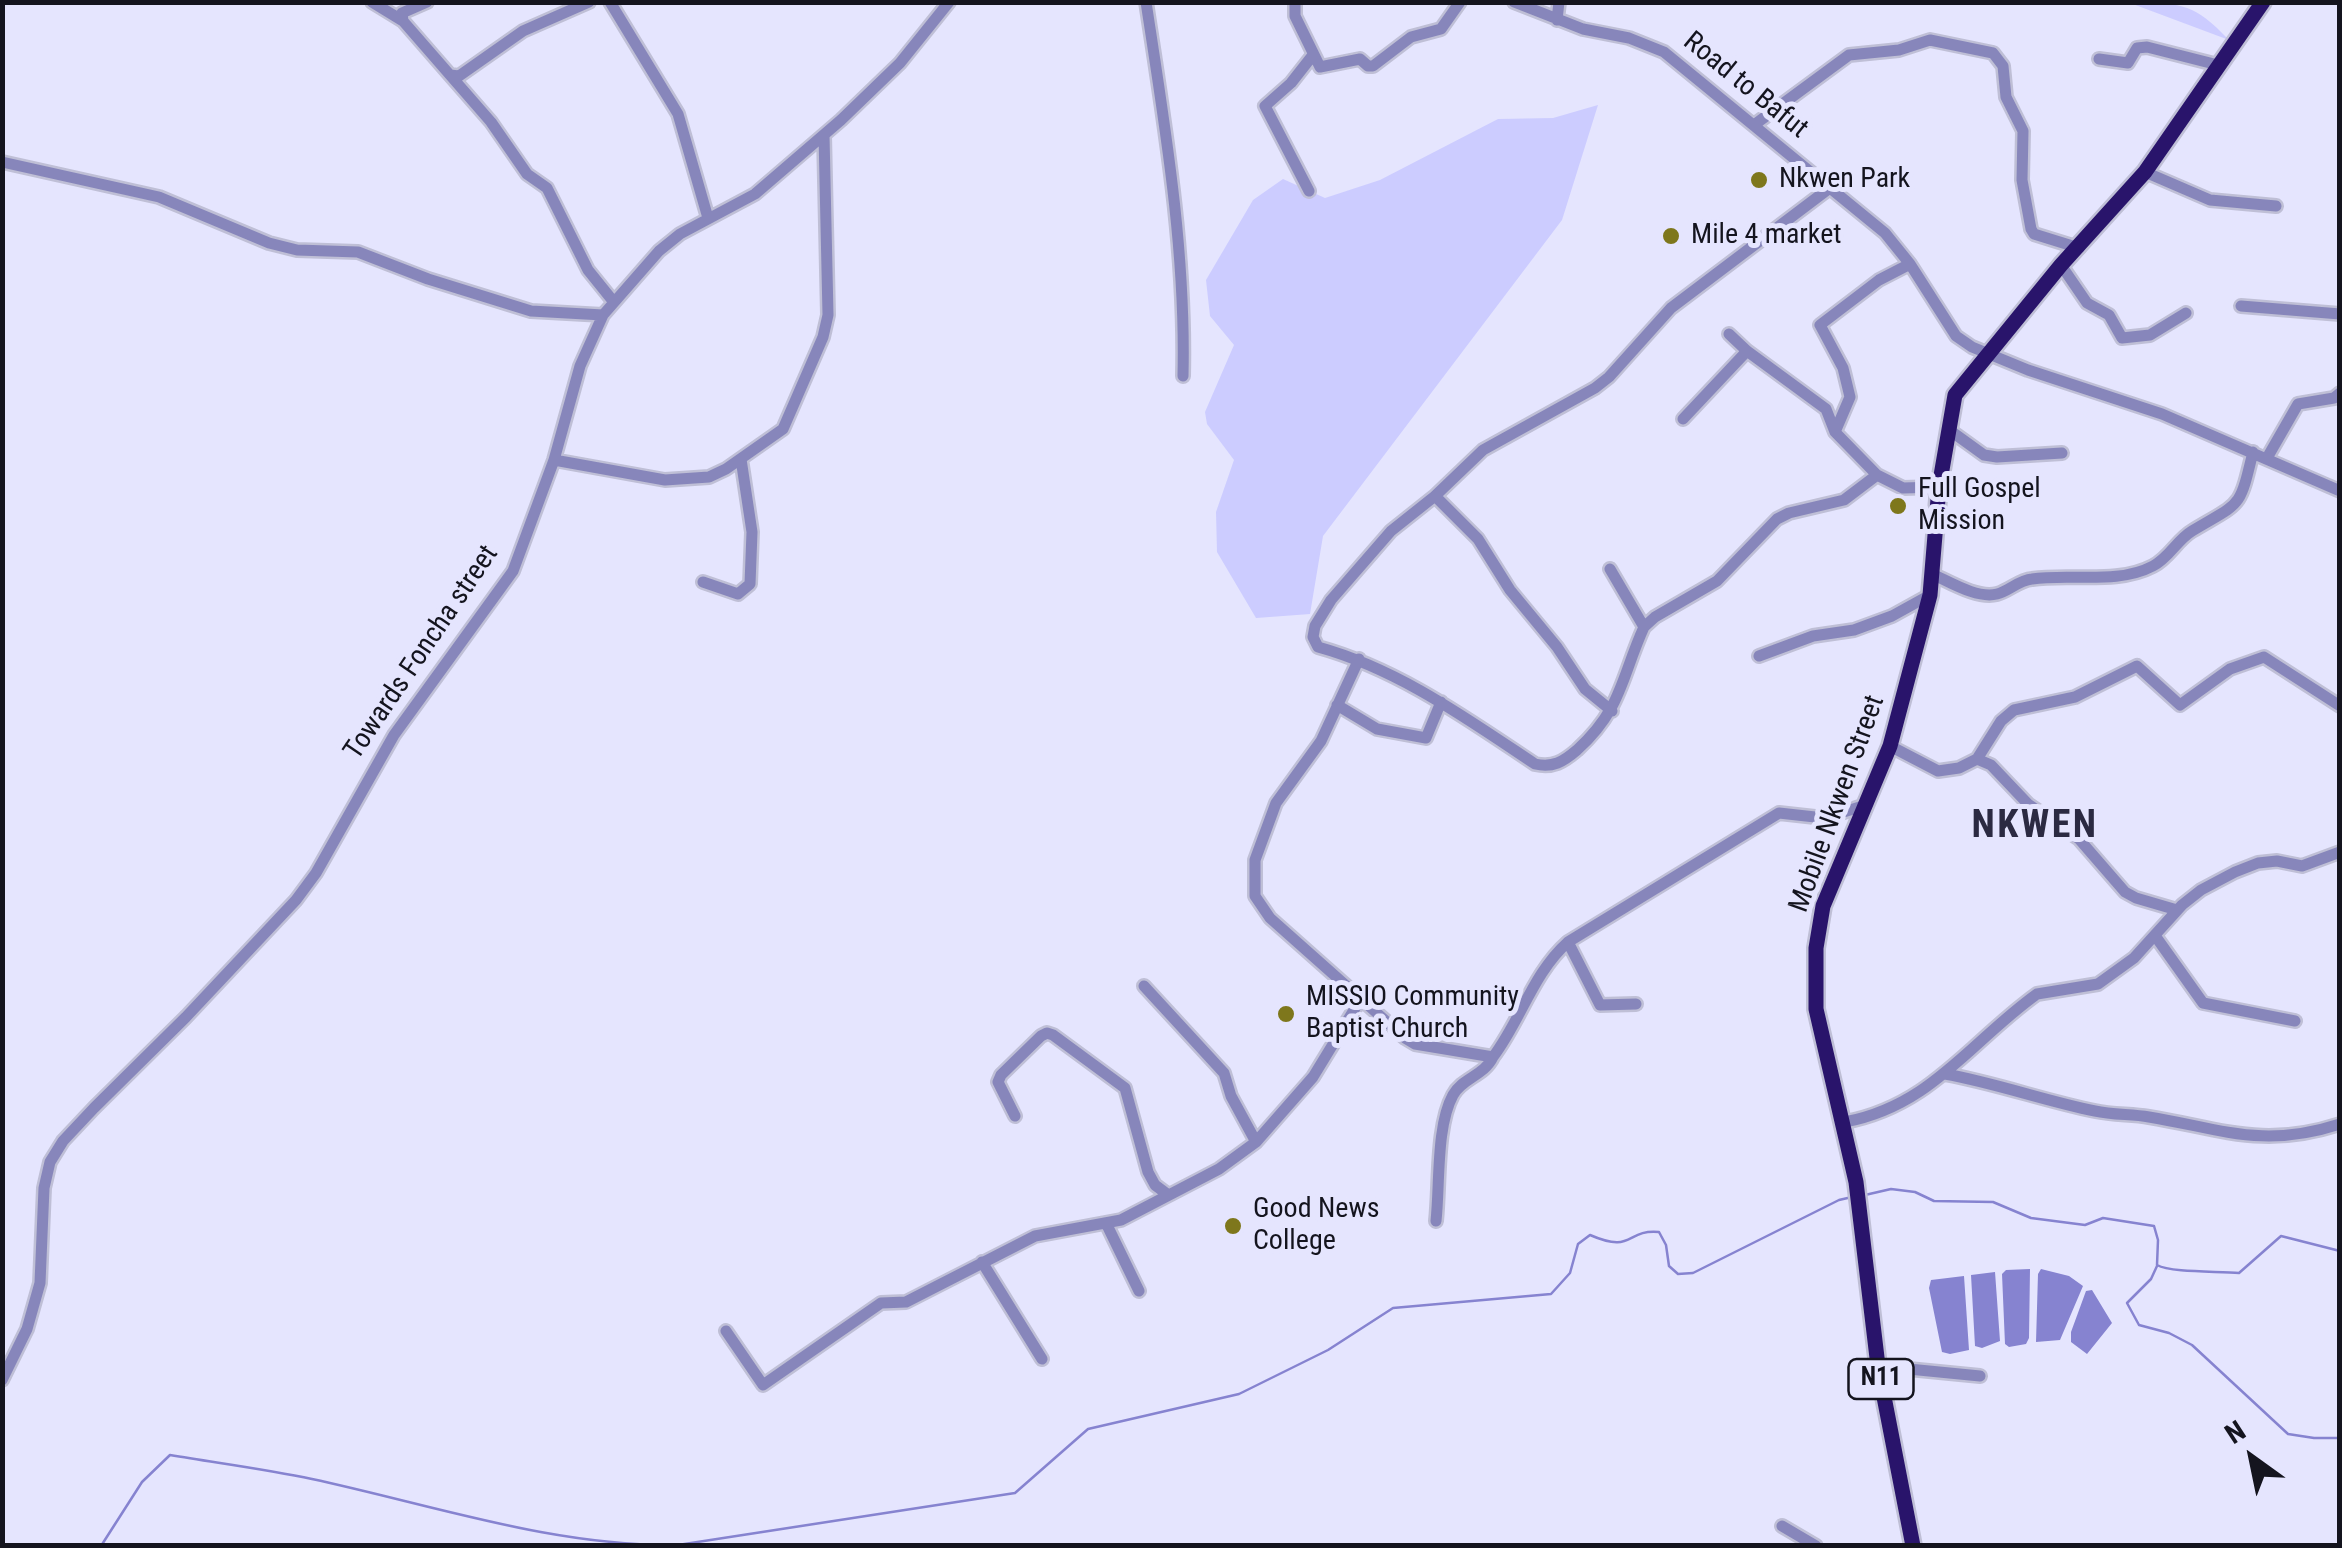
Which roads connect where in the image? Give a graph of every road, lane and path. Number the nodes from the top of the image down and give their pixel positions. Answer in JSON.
{"nodes":[{"id":1,"x":372,"y":2,"type":"edge"},
{"id":2,"x":427,"y":2,"type":"edge"},
{"id":3,"x":589,"y":2,"type":"edge"},
{"id":4,"x":610,"y":2,"type":"edge"},
{"id":5,"x":949,"y":2,"type":"edge"},
{"id":6,"x":1146,"y":2,"type":"edge"},
{"id":7,"x":1295,"y":2,"type":"edge"},
{"id":8,"x":1460,"y":2,"type":"edge"},
{"id":9,"x":1514,"y":2,"type":"edge"},
{"id":10,"x":1559,"y":2,"type":"edge"},
{"id":11,"x":2263,"y":2,"type":"edge"},
{"id":12,"x":1557,"y":20,"type":"junction"},
{"id":13,"x":404,"y":21,"type":"junction"},
{"id":14,"x":1313,"y":55,"type":"junction"},
{"id":15,"x":2098,"y":59,"type":"dead end"},
{"id":16,"x":2218,"y":66,"type":"junction"},
{"id":17,"x":450,"y":74,"type":"junction"},
{"id":18,"x":1754,"y":125,"type":"junction"},
{"id":19,"x":824,"y":135,"type":"junction"},
{"id":20,"x":2,"y":162,"type":"edge"},
{"id":21,"x":2144,"y":172,"type":"junction"},
{"id":22,"x":1831,"y":187,"type":"junction"},
{"id":23,"x":1309,"y":191,"type":"dead end"},
{"id":24,"x":2276,"y":206,"type":"dead end"},
{"id":25,"x":708,"y":218,"type":"junction"},
{"id":26,"x":2078,"y":248,"type":"junction"},
{"id":27,"x":1910,"y":264,"type":"junction"},
{"id":28,"x":2061,"y":266,"type":"junction"},
{"id":29,"x":613,"y":302,"type":"junction"},
{"id":30,"x":2241,"y":306,"type":"dead end"},
{"id":31,"x":2186,"y":313,"type":"dead end"},
{"id":32,"x":2340,"y":314,"type":"edge"},
{"id":33,"x":603,"y":315,"type":"junction"},
{"id":34,"x":1729,"y":334,"type":"dead end"},
{"id":35,"x":1746,"y":352,"type":"junction"},
{"id":36,"x":1989,"y":354,"type":"junction"},
{"id":37,"x":1183,"y":376,"type":"dead end"},
{"id":38,"x":2340,"y":394,"type":"edge"},
{"id":39,"x":1683,"y":419,"type":"dead end"},
{"id":40,"x":1948,"y":428,"type":"junction"},
{"id":41,"x":1835,"y":432,"type":"junction"},
{"id":42,"x":2253,"y":452,"type":"junction"},
{"id":43,"x":2062,"y":453,"type":"dead end"},
{"id":44,"x":2267,"y":458,"type":"junction"},
{"id":45,"x":741,"y":459,"type":"junction"},
{"id":46,"x":554,"y":460,"type":"junction"},
{"id":47,"x":1877,"y":474,"type":"junction"},
{"id":48,"x":1939,"y":487,"type":"junction"},
{"id":49,"x":2340,"y":490,"type":"edge"},
{"id":50,"x":1436,"y":496,"type":"junction"},
{"id":51,"x":1610,"y":569,"type":"dead end"},
{"id":52,"x":1932,"y":574,"type":"junction"},
{"id":53,"x":702,"y":582,"type":"dead end"},
{"id":54,"x":1930,"y":595,"type":"junction"},
{"id":55,"x":1644,"y":627,"type":"junction"},
{"id":56,"x":1759,"y":656,"type":"dead end"},
{"id":57,"x":1360,"y":658,"type":"junction"},
{"id":58,"x":1441,"y":702,"type":"junction"},
{"id":59,"x":1337,"y":705,"type":"junction"},
{"id":60,"x":2340,"y":706,"type":"edge"},
{"id":61,"x":1612,"y":711,"type":"junction"},
{"id":62,"x":1890,"y":746,"type":"junction"},
{"id":63,"x":1977,"y":759,"type":"junction"},
{"id":64,"x":1863,"y":806,"type":"junction"},
{"id":65,"x":2340,"y":852,"type":"edge"},
{"id":66,"x":2176,"y":910,"type":"junction"},
{"id":67,"x":2156,"y":936,"type":"junction"},
{"id":68,"x":1568,"y":942,"type":"junction"},
{"id":69,"x":1144,"y":986,"type":"dead end"},
{"id":70,"x":1360,"y":1000,"type":"junction"},
{"id":71,"x":1636,"y":1004,"type":"dead end"},
{"id":72,"x":2295,"y":1021,"type":"dead end"},
{"id":73,"x":1492,"y":1057,"type":"junction"},
{"id":74,"x":1945,"y":1074,"type":"junction"},
{"id":75,"x":1015,"y":1116,"type":"dead end"},
{"id":76,"x":1845,"y":1122,"type":"junction"},
{"id":77,"x":2340,"y":1124,"type":"edge"},
{"id":78,"x":1256,"y":1142,"type":"junction"},
{"id":79,"x":1167,"y":1194,"type":"junction"},
{"id":80,"x":1436,"y":1221,"type":"dead end"},
{"id":81,"x":1106,"y":1223,"type":"junction"},
{"id":82,"x":982,"y":1262,"type":"junction"},
{"id":83,"x":1139,"y":1290,"type":"dead end"},
{"id":84,"x":726,"y":1331,"type":"dead end"},
{"id":85,"x":1042,"y":1359,"type":"dead end"},
{"id":86,"x":1878,"y":1366,"type":"junction"},
{"id":87,"x":1980,"y":1376,"type":"dead end"},
{"id":88,"x":2,"y":1380,"type":"edge"},
{"id":89,"x":1782,"y":1526,"type":"dead end"},
{"id":90,"x":1816,"y":1546,"type":"edge"},
{"id":91,"x":1913,"y":1546,"type":"edge"}],
"edges":[{"from":1,"to":13,"type":"street"},
{"from":2,"to":13,"type":"street"},
{"from":3,"to":17,"type":"street"},
{"from":4,"to":25,"type":"street"},
{"from":5,"to":19,"type":"street","name":"Towards Foncha street"},
{"from":6,"to":37,"type":"street"},
{"from":7,"to":14,"type":"street"},
{"from":8,"to":14,"type":"street"},
{"from":9,"to":12,"type":"street","name":"Road to Bafut"},
{"from":10,"to":12,"type":"street"},
{"from":11,"to":16,"type":"highway","name":"Mobile Nkwen Street","number":"N11"},
{"from":12,"to":18,"type":"street","name":"Road to Bafut"},
{"from":13,"to":17,"type":"street"},
{"from":14,"to":23,"type":"street"},
{"from":15,"to":16,"type":"street"},
{"from":16,"to":21,"type":"highway","name":"Mobile Nkwen Street","number":"N11"},
{"from":17,"to":29,"type":"street"},
{"from":18,"to":22,"type":"street","name":"Road to Bafut"},
{"from":18,"to":26,"type":"street"},
{"from":19,"to":25,"type":"street","name":"Towards Foncha street"},
{"from":19,"to":45,"type":"street"},
{"from":20,"to":33,"type":"street"},
{"from":21,"to":24,"type":"street"},
{"from":21,"to":26,"type":"highway","name":"Mobile Nkwen Street","number":"N11"},
{"from":22,"to":27,"type":"street","name":"Road to Bafut"},
{"from":22,"to":50,"type":"street"},
{"from":25,"to":29,"type":"street","name":"Towards Foncha street"},
{"from":26,"to":28,"type":"highway","name":"Mobile Nkwen Street","number":"N11"},
{"from":27,"to":36,"type":"street","name":"Road to Bafut"},
{"from":27,"to":41,"type":"street"},
{"from":28,"to":31,"type":"street"},
{"from":28,"to":36,"type":"highway","name":"Mobile Nkwen Street","number":"N11"},
{"from":29,"to":33,"type":"street","name":"Towards Foncha street"},
{"from":30,"to":32,"type":"street"},
{"from":33,"to":46,"type":"street","name":"Towards Foncha street"},
{"from":34,"to":35,"type":"street"},
{"from":35,"to":39,"type":"street"},
{"from":35,"to":41,"type":"street"},
{"from":36,"to":40,"type":"highway","name":"Mobile Nkwen Street","number":"N11"},
{"from":36,"to":42,"type":"street","name":"Road to Bafut"},
{"from":38,"to":44,"type":"street"},
{"from":40,"to":43,"type":"street"},
{"from":40,"to":48,"type":"highway","name":"Mobile Nkwen Street","number":"N11"},
{"from":41,"to":47,"type":"street"},
{"from":42,"to":44,"type":"street","name":"Road to Bafut"},
{"from":42,"to":52,"type":"street"},
{"from":44,"to":49,"type":"street","name":"Road to Bafut"},
{"from":45,"to":46,"type":"street"},
{"from":45,"to":53,"type":"street"},
{"from":46,"to":88,"type":"street","name":"Towards Foncha street"},
{"from":47,"to":48,"type":"street"},
{"from":47,"to":55,"type":"street"},
{"from":48,"to":52,"type":"highway","name":"Mobile Nkwen Street","number":"N11"},
{"from":50,"to":57,"type":"street"},
{"from":50,"to":61,"type":"street"},
{"from":51,"to":55,"type":"street"},
{"from":52,"to":54,"type":"highway","name":"Mobile Nkwen Street","number":"N11"},
{"from":54,"to":56,"type":"street"},
{"from":54,"to":62,"type":"highway","name":"Mobile Nkwen Street","number":"N11"},
{"from":55,"to":61,"type":"street"},
{"from":57,"to":58,"type":"street"},
{"from":57,"to":59,"type":"street"},
{"from":58,"to":59,"type":"street"},
{"from":58,"to":61,"type":"street"},
{"from":59,"to":70,"type":"street"},
{"from":60,"to":63,"type":"street"},
{"from":62,"to":63,"type":"street"},
{"from":62,"to":64,"type":"highway","name":"Mobile Nkwen Street","number":"N11"},
{"from":63,"to":66,"type":"street"},
{"from":64,"to":68,"type":"street"},
{"from":64,"to":76,"type":"highway","name":"Mobile Nkwen Street","number":"N11"},
{"from":65,"to":66,"type":"street"},
{"from":66,"to":67,"type":"street"},
{"from":67,"to":72,"type":"street"},
{"from":67,"to":74,"type":"street"},
{"from":68,"to":71,"type":"street"},
{"from":68,"to":73,"type":"street"},
{"from":69,"to":78,"type":"street"},
{"from":70,"to":73,"type":"street"},
{"from":70,"to":78,"type":"street"},
{"from":73,"to":80,"type":"street"},
{"from":74,"to":76,"type":"street"},
{"from":74,"to":77,"type":"street"},
{"from":75,"to":79,"type":"street"},
{"from":76,"to":86,"type":"highway","name":"Mobile Nkwen Street","number":"N11"},
{"from":78,"to":79,"type":"street"},
{"from":79,"to":81,"type":"street"},
{"from":81,"to":82,"type":"street"},
{"from":81,"to":83,"type":"street"},
{"from":82,"to":84,"type":"street"},
{"from":82,"to":85,"type":"street"},
{"from":86,"to":87,"type":"street"},
{"from":86,"to":91,"type":"highway","name":"Mobile Nkwen Street","number":"N11"},
{"from":89,"to":90,"type":"street"}]}
